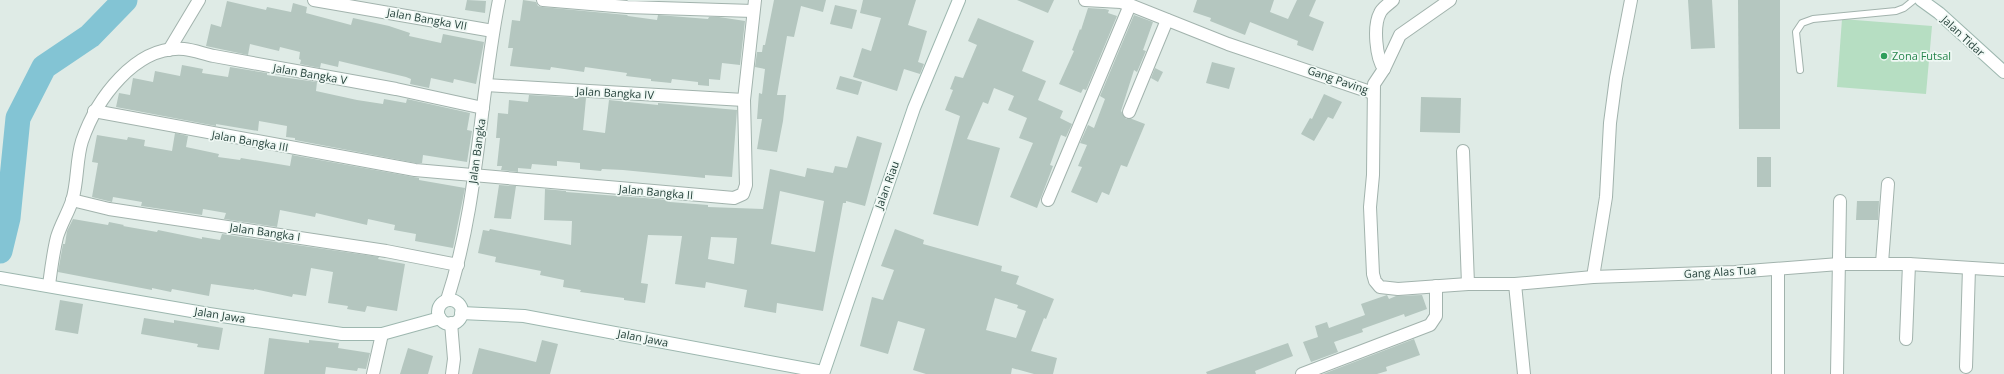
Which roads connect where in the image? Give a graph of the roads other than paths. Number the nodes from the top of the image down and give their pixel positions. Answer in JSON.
{"nodes":[{"id":1,"x":199,"y":0,"type":"edge"},
{"id":2,"x":314,"y":0,"type":"edge"},
{"id":3,"x":499,"y":0,"type":"edge"},
{"id":4,"x":543,"y":0,"type":"edge"},
{"id":5,"x":959,"y":0,"type":"edge"},
{"id":6,"x":1085,"y":0,"type":"edge"},
{"id":7,"x":1393,"y":0,"type":"edge"},
{"id":8,"x":1450,"y":0,"type":"edge"},
{"id":9,"x":1631,"y":0,"type":"edge"},
{"id":10,"x":1914,"y":0,"type":"edge"},
{"id":11,"x":1921,"y":0,"type":"edge"},
{"id":12,"x":1124,"y":2,"type":"edge"},
{"id":13,"x":754,"y":6,"type":"edge"},
{"id":14,"x":1167,"y":20,"type":"junction"},
{"id":15,"x":493,"y":31,"type":"junction"},
{"id":16,"x":169,"y":50,"type":"junction"},
{"id":17,"x":1384,"y":68,"type":"junction"},
{"id":18,"x":1800,"y":70,"type":"dead end"},
{"id":19,"x":2004,"y":72,"type":"edge"},
{"id":20,"x":486,"y":85,"type":"junction"},
{"id":21,"x":1373,"y":93,"type":"junction"},
{"id":22,"x":744,"y":100,"type":"junction"},
{"id":23,"x":483,"y":108,"type":"junction"},
{"id":24,"x":94,"y":111,"type":"junction"},
{"id":25,"x":1129,"y":112,"type":"dead end"},
{"id":26,"x":1463,"y":151,"type":"dead end"},
{"id":27,"x":474,"y":175,"type":"junction"},
{"id":28,"x":1888,"y":184,"type":"dead end"},
{"id":29,"x":72,"y":200,"type":"junction"},
{"id":30,"x":1048,"y":200,"type":"dead end"},
{"id":31,"x":1840,"y":201,"type":"dead end"},
{"id":32,"x":1882,"y":263,"type":"junction"},
{"id":33,"x":1839,"y":264,"type":"junction"},
{"id":34,"x":1909,"y":264,"type":"junction"},
{"id":35,"x":458,"y":265,"type":"junction"},
{"id":36,"x":1778,"y":268,"type":"junction"},
{"id":37,"x":1969,"y":268,"type":"junction"},
{"id":38,"x":2004,"y":270,"type":"edge"},
{"id":39,"x":1592,"y":277,"type":"junction"},
{"id":40,"x":0,"y":278,"type":"edge"},
{"id":41,"x":1468,"y":284,"type":"junction"},
{"id":42,"x":1515,"y":284,"type":"junction"},
{"id":43,"x":49,"y":285,"type":"junction"},
{"id":44,"x":1436,"y":286,"type":"junction"},
{"id":45,"x":447,"y":300,"type":"junction"},
{"id":46,"x":461,"y":313,"type":"junction"},
{"id":47,"x":445,"y":321,"type":"junction"},
{"id":48,"x":382,"y":334,"type":"junction"},
{"id":49,"x":1906,"y":339,"type":"dead end"},
{"id":50,"x":1966,"y":367,"type":"dead end"},
{"id":51,"x":823,"y":373,"type":"edge"},
{"id":52,"x":373,"y":374,"type":"edge"},
{"id":53,"x":452,"y":374,"type":"edge"},
{"id":54,"x":1304,"y":374,"type":"edge"},
{"id":55,"x":1524,"y":374,"type":"edge"},
{"id":56,"x":1778,"y":374,"type":"edge"},
{"id":57,"x":1837,"y":374,"type":"edge"}],
"edges":[{"from":1,"to":16,"type":"street"},
{"from":2,"to":15,"type":"street","name":"Jalan Bangka VII"},
{"from":3,"to":15,"type":"street","name":"Jalan Bangka"},
{"from":4,"to":13,"type":"street"},
{"from":5,"to":51,"type":"street","name":"Jalan Riau"},
{"from":6,"to":12,"type":"street","name":"Gang Paving"},
{"from":7,"to":17,"type":"street"},
{"from":8,"to":17,"type":"street"},
{"from":9,"to":39,"type":"street"},
{"from":10,"to":18,"type":"lane"},
{"from":11,"to":19,"type":"street","name":"Jalan Tidar"},
{"from":12,"to":14,"type":"street","name":"Gang Paving"},
{"from":12,"to":30,"type":"street"},
{"from":13,"to":22,"type":"street"},
{"from":14,"to":21,"type":"street","name":"Gang Paving"},
{"from":14,"to":25,"type":"street"},
{"from":15,"to":20,"type":"street","name":"Jalan Bangka"},
{"from":16,"to":23,"type":"street","name":"Jalan Bangka V"},
{"from":16,"to":24,"type":"street","name":"Jalan Bangka V"},
{"from":17,"to":21,"type":"street"},
{"from":20,"to":22,"type":"street","name":"Jalan Bangka IV"},
{"from":20,"to":23,"type":"street","name":"Jalan Bangka"},
{"from":21,"to":44,"type":"street","name":"Gang Paving"},
{"from":22,"to":27,"type":"street","name":"Jalan Bangka II"},
{"from":23,"to":27,"type":"street","name":"Jalan Bangka"},
{"from":24,"to":27,"type":"street","name":"Jalan Bangka III"},
{"from":24,"to":29,"type":"street"},
{"from":26,"to":41,"type":"street"},
{"from":27,"to":35,"type":"street","name":"Jalan Bangka"},
{"from":28,"to":32,"type":"street"},
{"from":29,"to":35,"type":"street","name":"Jalan Bangka I"},
{"from":29,"to":43,"type":"street"},
{"from":31,"to":33,"type":"street"},
{"from":32,"to":33,"type":"street","name":"Gang Alas Tua"},
{"from":32,"to":34,"type":"street","name":"Gang Alas Tua"},
{"from":33,"to":36,"type":"street","name":"Gang Alas Tua"},
{"from":33,"to":57,"type":"street"},
{"from":34,"to":37,"type":"street","name":"Gang Alas Tua"},
{"from":34,"to":49,"type":"street"},
{"from":35,"to":45,"type":"street","name":"Jalan Bangka"},
{"from":36,"to":39,"type":"street","name":"Gang Alas Tua"},
{"from":36,"to":56,"type":"street"},
{"from":37,"to":38,"type":"street","name":"Gang Alas Tua"},
{"from":37,"to":50,"type":"street"},
{"from":39,"to":42,"type":"street","name":"Gang Alas Tua"},
{"from":40,"to":43,"type":"street","name":"Jalan Jawa"},
{"from":41,"to":42,"type":"street","name":"Gang Alas Tua"},
{"from":41,"to":44,"type":"street","name":"Gang Alas Tua"},
{"from":42,"to":55,"type":"street"},
{"from":43,"to":48,"type":"street","name":"Jalan Jawa"},
{"from":44,"to":54,"type":"street"},
{"from":45,"to":46,"type":"street"},
{"from":45,"to":47,"type":"street"},
{"from":46,"to":47,"type":"street"},
{"from":46,"to":51,"type":"street","name":"Jalan Jawa"},
{"from":47,"to":48,"type":"street","name":"Jalan Jawa"},
{"from":47,"to":53,"type":"street"},
{"from":48,"to":52,"type":"street"}]}
